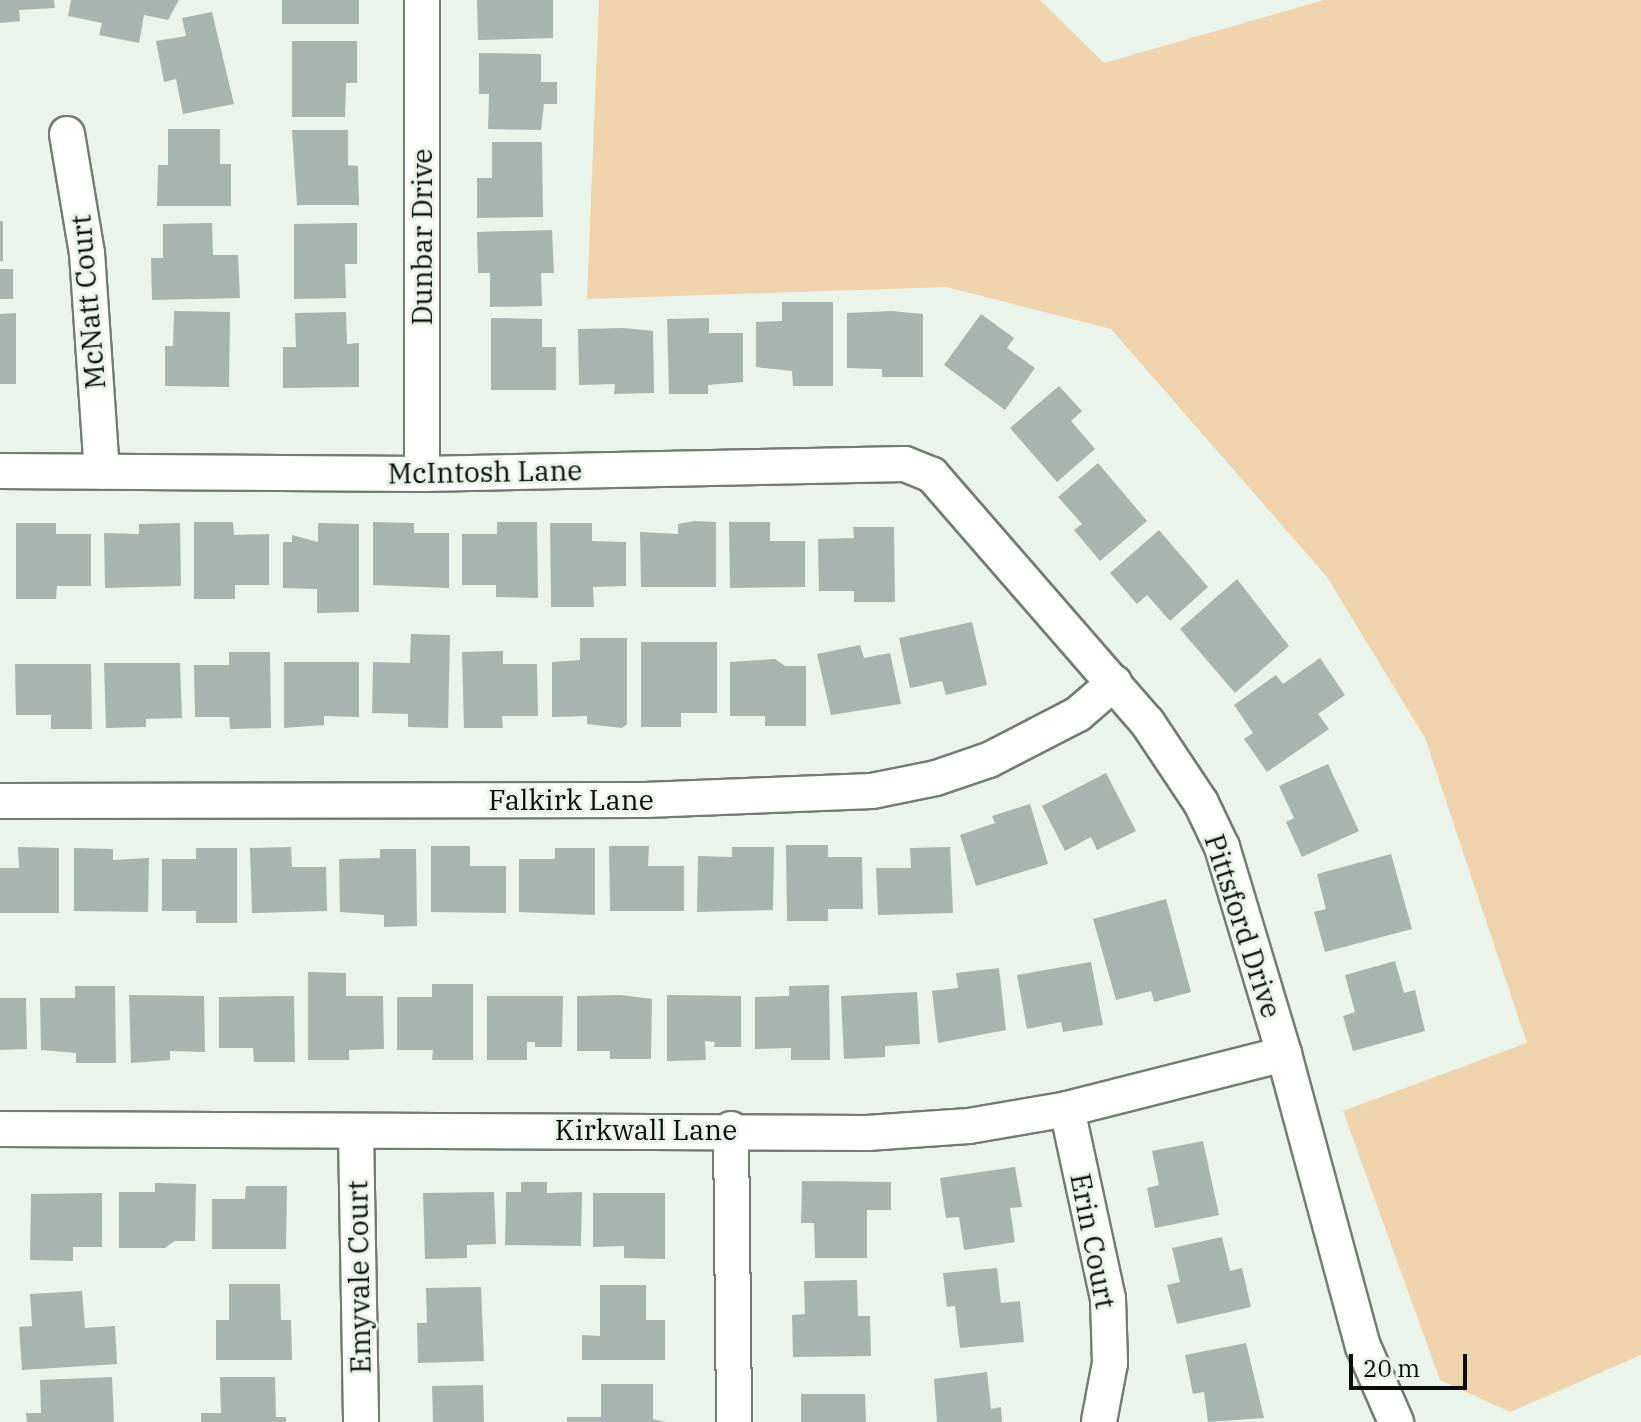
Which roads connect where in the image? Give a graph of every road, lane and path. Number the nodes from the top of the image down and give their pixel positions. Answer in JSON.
{"nodes":[{"id":1,"x":422,"y":0,"type":"edge"},
{"id":2,"x":67,"y":134,"type":"dead end"},
{"id":3,"x":0,"y":471,"type":"edge"},
{"id":4,"x":102,"y":471,"type":"junction"},
{"id":5,"x":422,"y":474,"type":"junction"},
{"id":6,"x":957,"y":501,"type":"joint"},
{"id":7,"x":1114,"y":683,"type":"junction"},
{"id":8,"x":0,"y":801,"type":"edge"},
{"id":9,"x":1284,"y":1054,"type":"junction"},
{"id":10,"x":1067,"y":1109,"type":"junction"},
{"id":11,"x":0,"y":1129,"type":"edge"},
{"id":12,"x":731,"y":1129,"type":"junction"},
{"id":13,"x":356,"y":1131,"type":"junction"},
{"id":14,"x":1099,"y":1421,"type":"edge"},
{"id":15,"x":361,"y":1422,"type":"edge"},
{"id":16,"x":734,"y":1422,"type":"edge"},
{"id":17,"x":1396,"y":1422,"type":"edge"}],
"edges":[{"from":1,"to":5,"type":"street","name":"Dunbar Drive"},
{"from":2,"to":4,"type":"street","name":"McNatt Court"},
{"from":3,"to":4,"type":"street","name":"McIntosh Lane"},
{"from":4,"to":5,"type":"street","name":"McIntosh Lane"},
{"from":5,"to":6,"type":"street","name":"McIntosh Lane"},
{"from":6,"to":7,"type":"street","name":"Pittsford Drive"},
{"from":7,"to":8,"type":"street","name":"Falkirk Lane"},
{"from":7,"to":9,"type":"street","name":"Pittsford Drive"},
{"from":9,"to":10,"type":"street","name":"Kirkwall Lane"},
{"from":9,"to":17,"type":"street","name":"Pittsford Drive"},
{"from":10,"to":12,"type":"street","name":"Kirkwall Lane"},
{"from":10,"to":14,"type":"street","name":"Erin Court"},
{"from":11,"to":13,"type":"street","name":"Kirkwall Lane"},
{"from":12,"to":13,"type":"street","name":"Kirkwall Lane"},
{"from":12,"to":16,"type":"street"},
{"from":13,"to":15,"type":"street","name":"Emyvale Court"}]}
